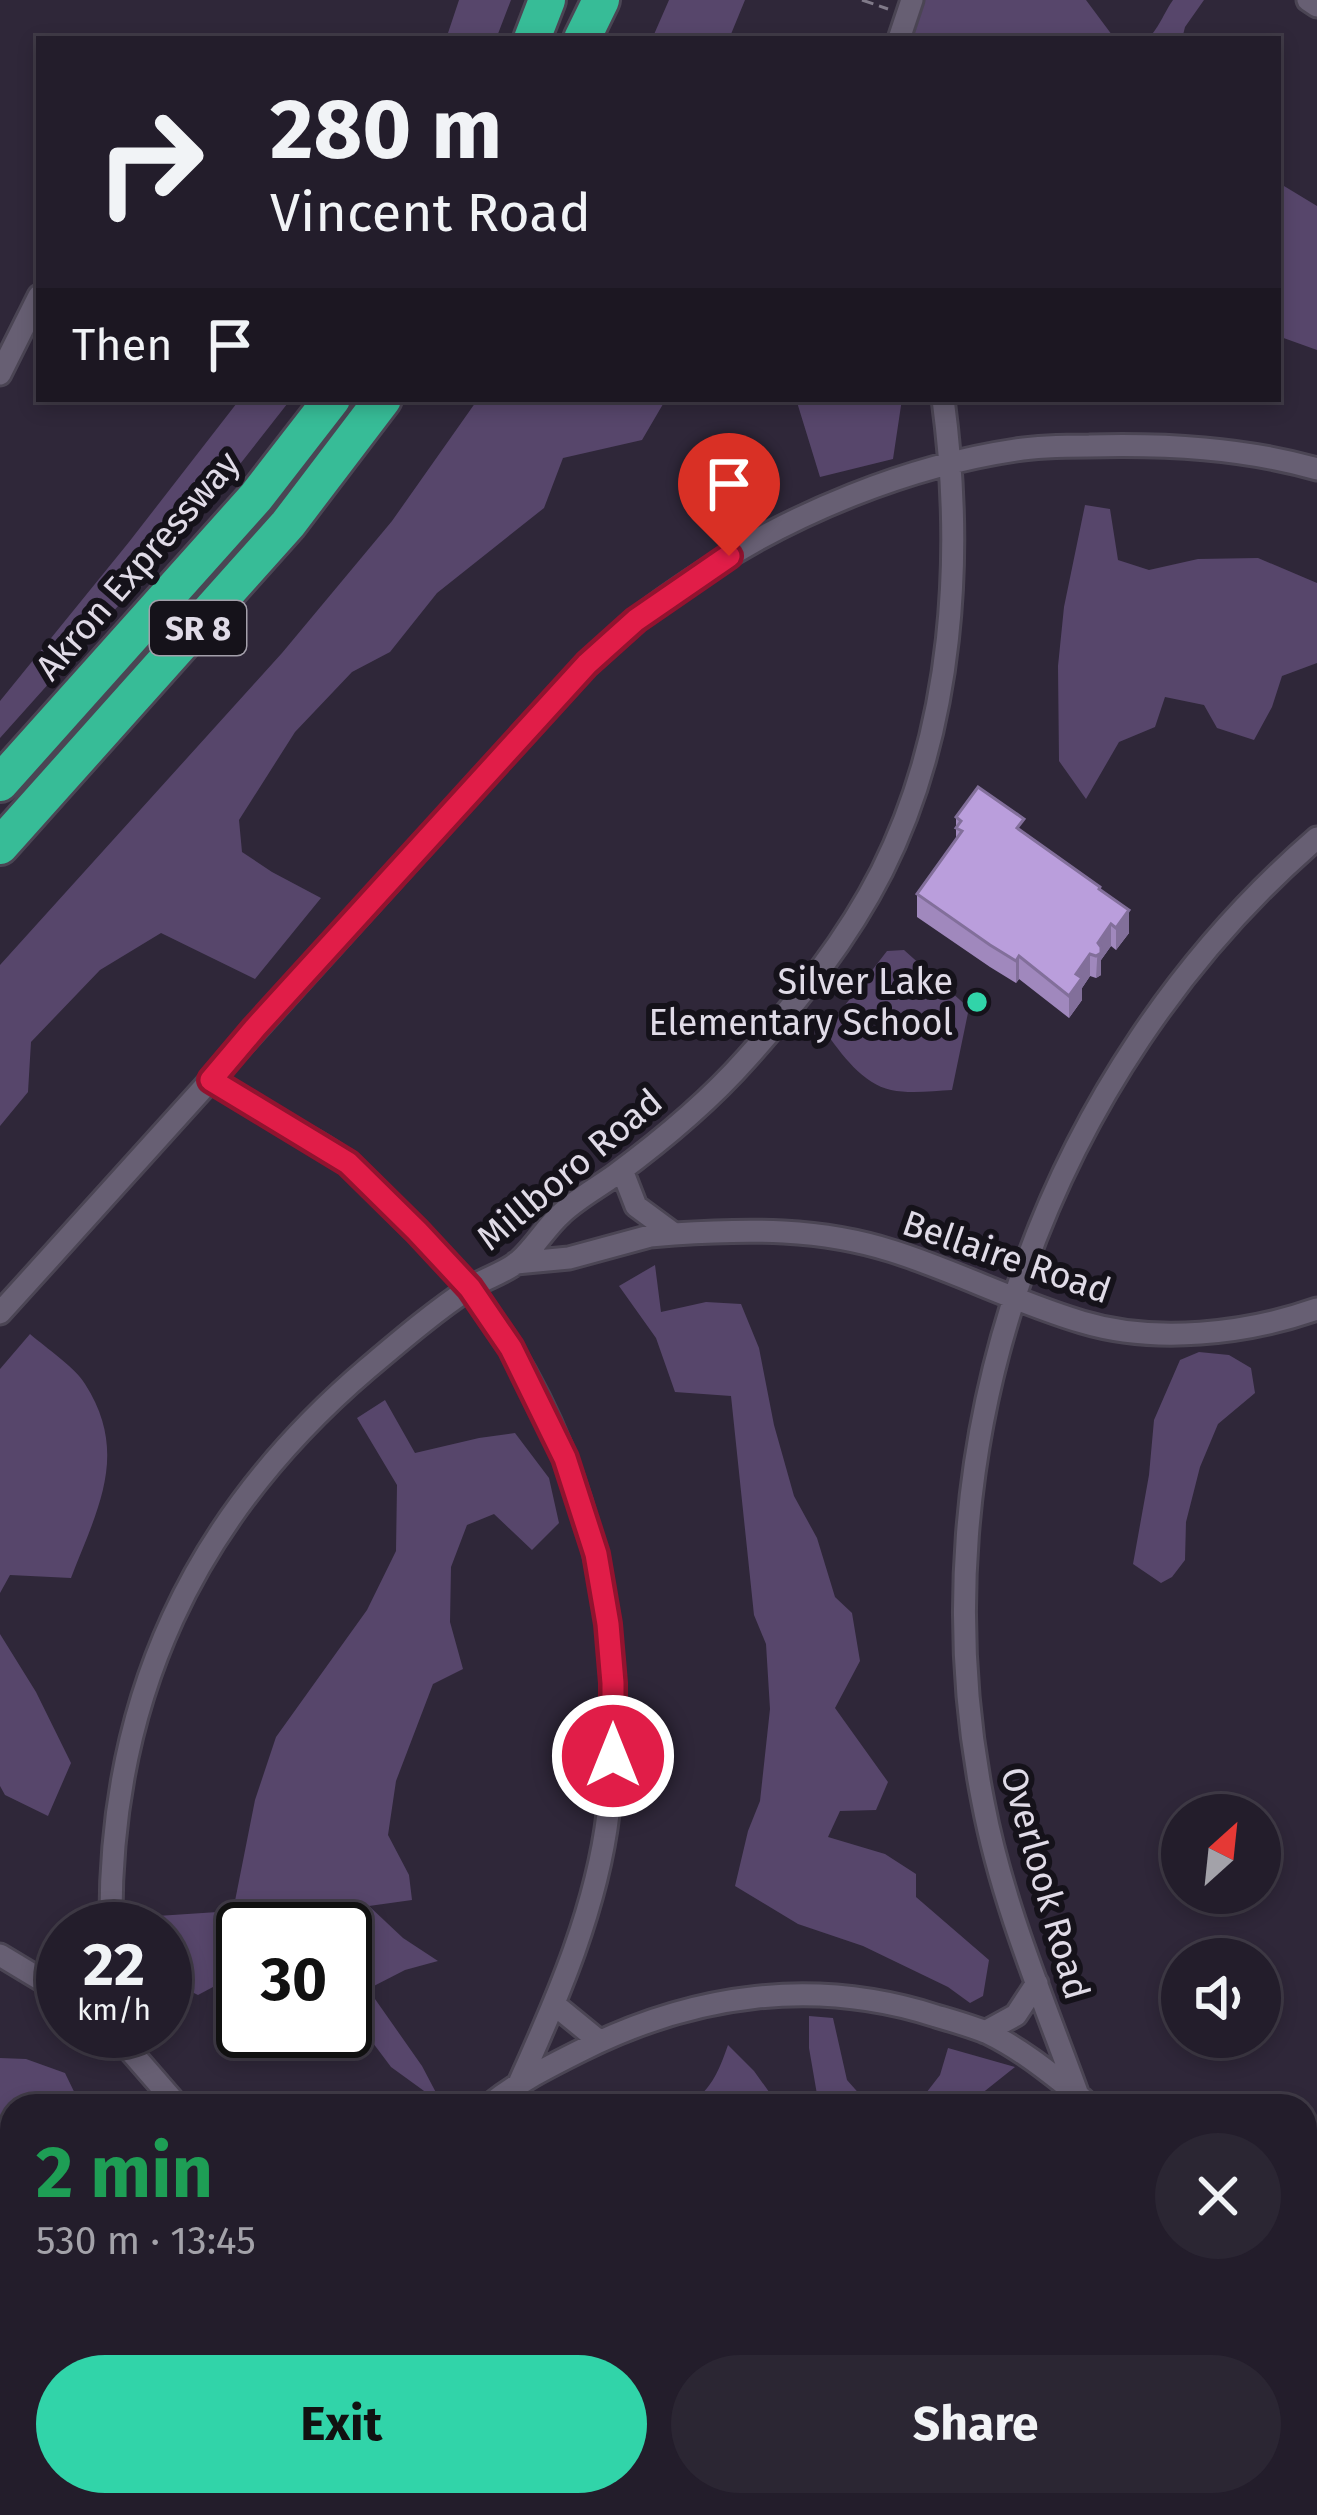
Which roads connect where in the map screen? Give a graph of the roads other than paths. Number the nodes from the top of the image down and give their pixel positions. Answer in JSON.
{"nodes":[{"id":1,"x":547,"y":0,"type":"edge"},
{"id":2,"x":601,"y":0,"type":"edge"},
{"id":3,"x":912,"y":0,"type":"edge"},
{"id":4,"x":1308,"y":0,"type":"edge"},
{"id":5,"x":1317,"y":6,"type":"edge"},
{"id":6,"x":533,"y":36,"type":"edge"},
{"id":7,"x":583,"y":36,"type":"edge"},
{"id":8,"x":900,"y":36,"type":"edge"},
{"id":9,"x":36,"y":302,"type":"edge"},
{"id":10,"x":0,"y":374,"type":"edge"},
{"id":11,"x":330,"y":402,"type":"edge"},
{"id":12,"x":381,"y":402,"type":"edge"},
{"id":13,"x":943,"y":402,"type":"edge"},
{"id":14,"x":951,"y":464,"type":"junction"},
{"id":15,"x":1317,"y":469,"type":"edge"},
{"id":16,"x":0,"y":783,"type":"edge"},
{"id":17,"x":1317,"y":838,"type":"edge"},
{"id":18,"x":0,"y":846,"type":"edge"},
{"id":19,"x":211,"y":1080,"type":"junction"},
{"id":20,"x":622,"y":1170,"type":"junction"},
{"id":21,"x":674,"y":1234,"type":"junction"},
{"id":22,"x":516,"y":1263,"type":"junction"},
{"id":23,"x":470,"y":1288,"type":"junction"},
{"id":24,"x":1013,"y":1296,"type":"junction"},
{"id":25,"x":1317,"y":1309,"type":"edge"},
{"id":26,"x":0,"y":1313,"type":"edge"},
{"id":27,"x":112,"y":1902,"type":"edge"},
{"id":28,"x":0,"y":1954,"type":"edge"},
{"id":29,"x":36,"y":1977,"type":"edge"},
{"id":30,"x":1037,"y":1983,"type":"junction"},
{"id":31,"x":555,"y":2005,"type":"junction"},
{"id":32,"x":985,"y":2032,"type":"junction"},
{"id":33,"x":599,"y":2041,"type":"junction"},
{"id":34,"x":136,"y":2058,"type":"edge"},
{"id":35,"x":520,"y":2080,"type":"junction"},
{"id":36,"x":167,"y":2094,"type":"edge"},
{"id":37,"x":503,"y":2094,"type":"edge"},
{"id":38,"x":1076,"y":2094,"type":"edge"},
{"id":39,"x":1082,"y":2094,"type":"edge"}],
"edges":[{"from":1,"to":6,"type":"highway"},
{"from":2,"to":7,"type":"highway"},
{"from":3,"to":8,"type":"street"},
{"from":4,"to":5,"type":"street"},
{"from":9,"to":10,"type":"street"},
{"from":11,"to":16,"type":"highway","name":"Akron Expressway","number":"SR 8"},
{"from":12,"to":18,"type":"highway","number":"SR 8"},
{"from":13,"to":14,"type":"street","name":"Millboro Road"},
{"from":14,"to":15,"type":"street"},
{"from":14,"to":19,"type":"street"},
{"from":14,"to":20,"type":"street","name":"Millboro Road"},
{"from":17,"to":24,"type":"street","name":"Overlook Road"},
{"from":19,"to":23,"type":"street"},
{"from":19,"to":26,"type":"street"},
{"from":20,"to":21,"type":"street"},
{"from":20,"to":22,"type":"street","name":"Millboro Road"},
{"from":21,"to":22,"type":"street","name":"Bellaire Road"},
{"from":21,"to":24,"type":"street","name":"Bellaire Road"},
{"from":22,"to":23,"type":"street","name":"Millboro Road"},
{"from":23,"to":27,"type":"street","name":"Millboro Road"},
{"from":23,"to":31,"type":"street"},
{"from":24,"to":25,"type":"street","name":"Bellaire Road"},
{"from":24,"to":30,"type":"street","name":"Overlook Road"},
{"from":28,"to":29,"type":"street"},
{"from":30,"to":32,"type":"street"},
{"from":30,"to":39,"type":"street","name":"Overlook Road"},
{"from":31,"to":33,"type":"street"},
{"from":31,"to":35,"type":"street"},
{"from":32,"to":33,"type":"street"},
{"from":32,"to":38,"type":"street"},
{"from":33,"to":35,"type":"street"},
{"from":34,"to":36,"type":"street"},
{"from":35,"to":37,"type":"street"}]}
